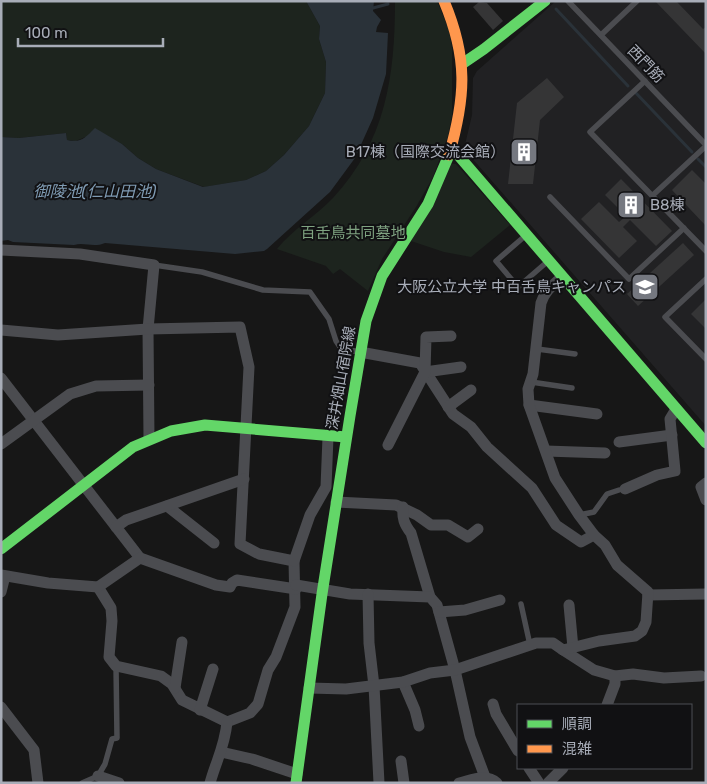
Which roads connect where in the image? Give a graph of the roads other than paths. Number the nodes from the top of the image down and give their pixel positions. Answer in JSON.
{"nodes":[{"id":1,"x":444,"y":1,"type":"edge"},
{"id":2,"x":568,"y":1,"type":"edge"},
{"id":3,"x":636,"y":1,"type":"edge"},
{"id":4,"x":542,"y":2,"type":"edge"},
{"id":5,"x":601,"y":35,"type":"junction"},
{"id":6,"x":462,"y":64,"type":"junction"},
{"id":7,"x":645,"y":81,"type":"junction"},
{"id":8,"x":706,"y":145,"type":"edge"},
{"id":9,"x":452,"y":148,"type":"junction"},
{"id":10,"x":653,"y":195,"type":"junction"},
{"id":11,"x":550,"y":197,"type":"dead end"},
{"id":12,"x":684,"y":228,"type":"junction"},
{"id":13,"x":526,"y":234,"type":"junction"},
{"id":14,"x":1,"y":250,"type":"edge"},
{"id":15,"x":706,"y":251,"type":"edge"},
{"id":16,"x":548,"y":261,"type":"junction"},
{"id":17,"x":154,"y":265,"type":"junction"},
{"id":18,"x":562,"y":277,"type":"junction"},
{"id":19,"x":706,"y":279,"type":"edge"},
{"id":20,"x":148,"y":329,"type":"junction"},
{"id":21,"x":1,"y":330,"type":"edge"},
{"id":22,"x":451,"y":336,"type":"dead end"},
{"id":23,"x":537,"y":348,"type":"junction"},
{"id":24,"x":360,"y":352,"type":"junction"},
{"id":25,"x":575,"y":354,"type":"dead end"},
{"id":26,"x":706,"y":359,"type":"edge"},
{"id":27,"x":462,"y":367,"type":"dead end"},
{"id":28,"x":426,"y":372,"type":"junction"},
{"id":29,"x":1,"y":378,"type":"edge"},
{"id":30,"x":531,"y":382,"type":"junction"},
{"id":31,"x":149,"y":385,"type":"junction"},
{"id":32,"x":572,"y":388,"type":"dead end"},
{"id":33,"x":471,"y":390,"type":"dead end"},
{"id":34,"x":529,"y":405,"type":"junction"},
{"id":35,"x":448,"y":407,"type":"junction"},
{"id":36,"x":676,"y":409,"type":"junction"},
{"id":37,"x":598,"y":414,"type":"dead end"},
{"id":38,"x":33,"y":419,"type":"junction"},
{"id":39,"x":246,"y":427,"type":"junction"},
{"id":40,"x":672,"y":435,"type":"junction"},
{"id":41,"x":328,"y":437,"type":"junction"},
{"id":42,"x":346,"y":437,"type":"junction"},
{"id":43,"x":149,"y":438,"type":"junction"},
{"id":44,"x":619,"y":442,"type":"dead end"},
{"id":45,"x":706,"y":443,"type":"edge"},
{"id":46,"x":1,"y":444,"type":"edge"},
{"id":47,"x":388,"y":445,"type":"dead end"},
{"id":48,"x":546,"y":451,"type":"junction"},
{"id":49,"x":605,"y":453,"type":"dead end"},
{"id":50,"x":244,"y":479,"type":"junction"},
{"id":51,"x":706,"y":483,"type":"edge"},
{"id":52,"x":83,"y":485,"type":"junction"},
{"id":53,"x":622,"y":489,"type":"joint"},
{"id":54,"x":706,"y":500,"type":"edge"},
{"id":55,"x":336,"y":502,"type":"junction"},
{"id":56,"x":167,"y":506,"type":"junction"},
{"id":57,"x":403,"y":507,"type":"junction"},
{"id":58,"x":579,"y":515,"type":"junction"},
{"id":59,"x":116,"y":527,"type":"junction"},
{"id":60,"x":478,"y":529,"type":"dead end"},
{"id":61,"x":594,"y":535,"type":"junction"},
{"id":62,"x":214,"y":543,"type":"dead end"},
{"id":63,"x":1,"y":548,"type":"edge"},
{"id":64,"x":140,"y":558,"type":"junction"},
{"id":65,"x":294,"y":561,"type":"junction"},
{"id":66,"x":3,"y":575,"type":"edge"},
{"id":67,"x":98,"y":587,"type":"junction"},
{"id":68,"x":296,"y":587,"type":"junction"},
{"id":69,"x":323,"y":590,"type":"junction"},
{"id":70,"x":1,"y":592,"type":"edge"},
{"id":71,"x":368,"y":594,"type":"junction"},
{"id":72,"x":648,"y":594,"type":"junction"},
{"id":73,"x":706,"y":594,"type":"edge"},
{"id":74,"x":430,"y":597,"type":"junction"},
{"id":75,"x":500,"y":600,"type":"dead end"},
{"id":76,"x":521,"y":604,"type":"dead end"},
{"id":77,"x":570,"y":606,"type":"dead end"},
{"id":78,"x":439,"y":612,"type":"junction"},
{"id":79,"x":182,"y":642,"type":"dead end"},
{"id":80,"x":530,"y":645,"type":"junction"},
{"id":81,"x":568,"y":649,"type":"junction"},
{"id":82,"x":116,"y":666,"type":"junction"},
{"id":83,"x":213,"y":668,"type":"dead end"},
{"id":84,"x":455,"y":670,"type":"junction"},
{"id":85,"x":615,"y":676,"type":"junction"},
{"id":86,"x":701,"y":676,"type":"dead end"},
{"id":87,"x":404,"y":682,"type":"junction"},
{"id":88,"x":374,"y":686,"type":"junction"},
{"id":89,"x":175,"y":688,"type":"junction"},
{"id":90,"x":309,"y":688,"type":"junction"},
{"id":91,"x":493,"y":704,"type":"dead end"},
{"id":92,"x":607,"y":704,"type":"edge"},
{"id":93,"x":1,"y":707,"type":"edge"},
{"id":94,"x":200,"y":710,"type":"junction"},
{"id":95,"x":227,"y":722,"type":"junction"},
{"id":96,"x":419,"y":726,"type":"dead end"},
{"id":97,"x":517,"y":749,"type":"edge"},
{"id":98,"x":221,"y":752,"type":"junction"},
{"id":99,"x":401,"y":761,"type":"dead end"},
{"id":100,"x":530,"y":769,"type":"edge"},
{"id":101,"x":98,"y":776,"type":"junction"},
{"id":102,"x":485,"y":777,"type":"junction"},
{"id":103,"x":296,"y":778,"type":"edge"},
{"id":104,"x":38,"y":783,"type":"edge"},
{"id":105,"x":82,"y":783,"type":"edge"},
{"id":106,"x":119,"y":783,"type":"edge"},
{"id":107,"x":210,"y":783,"type":"edge"},
{"id":108,"x":379,"y":783,"type":"edge"},
{"id":109,"x":404,"y":783,"type":"edge"},
{"id":110,"x":459,"y":783,"type":"edge"},
{"id":111,"x":497,"y":783,"type":"edge"},
{"id":112,"x":539,"y":783,"type":"edge"}],
"edges":[{"from":1,"to":6,"type":"street","name":"深井畑山宿院線"},
{"from":2,"to":5,"type":"lane","name":"西門筋"},
{"from":3,"to":5,"type":"lane"},
{"from":4,"to":6,"type":"street"},
{"from":5,"to":7,"type":"lane","name":"西門筋"},
{"from":6,"to":9,"type":"street","name":"深井畑山宿院線"},
{"from":7,"to":8,"type":"lane","name":"西門筋"},
{"from":7,"to":10,"type":"lane"},
{"from":8,"to":10,"type":"lane"},
{"from":9,"to":13,"type":"street"},
{"from":9,"to":24,"type":"street","name":"深井畑山宿院線"},
{"from":10,"to":12,"type":"lane"},
{"from":11,"to":12,"type":"lane"},
{"from":12,"to":15,"type":"lane"},
{"from":13,"to":16,"type":"street"},
{"from":13,"to":16,"type":"lane"},
{"from":14,"to":17,"type":"street"},
{"from":16,"to":18,"type":"street"},
{"from":17,"to":20,"type":"street"},
{"from":17,"to":24,"type":"lane"},
{"from":18,"to":23,"type":"street"},
{"from":18,"to":36,"type":"street"},
{"from":19,"to":26,"type":"lane"},
{"from":20,"to":21,"type":"street"},
{"from":20,"to":31,"type":"street"},
{"from":20,"to":39,"type":"street"},
{"from":22,"to":28,"type":"street"},
{"from":23,"to":25,"type":"lane"},
{"from":23,"to":30,"type":"street"},
{"from":24,"to":28,"type":"street"},
{"from":24,"to":42,"type":"street","name":"深井畑山宿院線"},
{"from":27,"to":28,"type":"street"},
{"from":28,"to":35,"type":"street"},
{"from":28,"to":47,"type":"street"},
{"from":29,"to":38,"type":"street"},
{"from":30,"to":32,"type":"lane"},
{"from":30,"to":34,"type":"street"},
{"from":31,"to":38,"type":"street"},
{"from":31,"to":43,"type":"street"},
{"from":33,"to":35,"type":"street"},
{"from":34,"to":37,"type":"street"},
{"from":34,"to":48,"type":"street"},
{"from":35,"to":61,"type":"street"},
{"from":36,"to":40,"type":"street"},
{"from":36,"to":45,"type":"street"},
{"from":38,"to":46,"type":"street"},
{"from":38,"to":52,"type":"street"},
{"from":39,"to":41,"type":"street"},
{"from":39,"to":43,"type":"street"},
{"from":39,"to":50,"type":"street"},
{"from":40,"to":44,"type":"street"},
{"from":40,"to":53,"type":"street"},
{"from":41,"to":42,"type":"street"},
{"from":41,"to":65,"type":"street"},
{"from":42,"to":55,"type":"street","name":"深井畑山宿院線"},
{"from":43,"to":52,"type":"street"},
{"from":48,"to":49,"type":"street"},
{"from":48,"to":58,"type":"street"},
{"from":50,"to":56,"type":"street"},
{"from":50,"to":65,"type":"street"},
{"from":51,"to":54,"type":"street"},
{"from":52,"to":59,"type":"street"},
{"from":52,"to":63,"type":"street"},
{"from":53,"to":58,"type":"lane"},
{"from":55,"to":57,"type":"street"},
{"from":55,"to":69,"type":"street","name":"深井畑山宿院線"},
{"from":56,"to":59,"type":"street"},
{"from":56,"to":62,"type":"street"},
{"from":57,"to":60,"type":"street"},
{"from":57,"to":74,"type":"street"},
{"from":58,"to":61,"type":"street"},
{"from":59,"to":64,"type":"street"},
{"from":61,"to":72,"type":"street"},
{"from":64,"to":67,"type":"street"},
{"from":64,"to":68,"type":"street"},
{"from":65,"to":68,"type":"street"},
{"from":66,"to":67,"type":"street"},
{"from":66,"to":70,"type":"street"},
{"from":67,"to":82,"type":"street"},
{"from":68,"to":69,"type":"street"},
{"from":68,"to":95,"type":"street"},
{"from":69,"to":71,"type":"street"},
{"from":69,"to":90,"type":"street","name":"深井畑山宿院線"},
{"from":71,"to":74,"type":"street"},
{"from":71,"to":88,"type":"street"},
{"from":72,"to":73,"type":"street"},
{"from":72,"to":81,"type":"street"},
{"from":74,"to":78,"type":"street"},
{"from":75,"to":78,"type":"street"},
{"from":76,"to":80,"type":"lane"},
{"from":77,"to":81,"type":"street"},
{"from":78,"to":84,"type":"street"},
{"from":79,"to":89,"type":"street"},
{"from":80,"to":81,"type":"street"},
{"from":80,"to":84,"type":"street"},
{"from":81,"to":85,"type":"street"},
{"from":82,"to":89,"type":"street"},
{"from":82,"to":101,"type":"lane"},
{"from":83,"to":94,"type":"street"},
{"from":84,"to":87,"type":"street"},
{"from":84,"to":102,"type":"street"},
{"from":85,"to":86,"type":"street"},
{"from":85,"to":92,"type":"street"},
{"from":87,"to":88,"type":"street"},
{"from":87,"to":96,"type":"street"},
{"from":88,"to":90,"type":"street"},
{"from":88,"to":108,"type":"street"},
{"from":89,"to":94,"type":"street"},
{"from":90,"to":103,"type":"street","name":"深井畑山宿院線"},
{"from":91,"to":97,"type":"street"},
{"from":93,"to":104,"type":"street"},
{"from":94,"to":95,"type":"street"},
{"from":95,"to":98,"type":"street"},
{"from":98,"to":103,"type":"street"},
{"from":98,"to":107,"type":"street"},
{"from":99,"to":109,"type":"street"},
{"from":100,"to":112,"type":"street"},
{"from":101,"to":105,"type":"lane"},
{"from":101,"to":106,"type":"street"},
{"from":102,"to":110,"type":"street"},
{"from":102,"to":111,"type":"street"}]}
